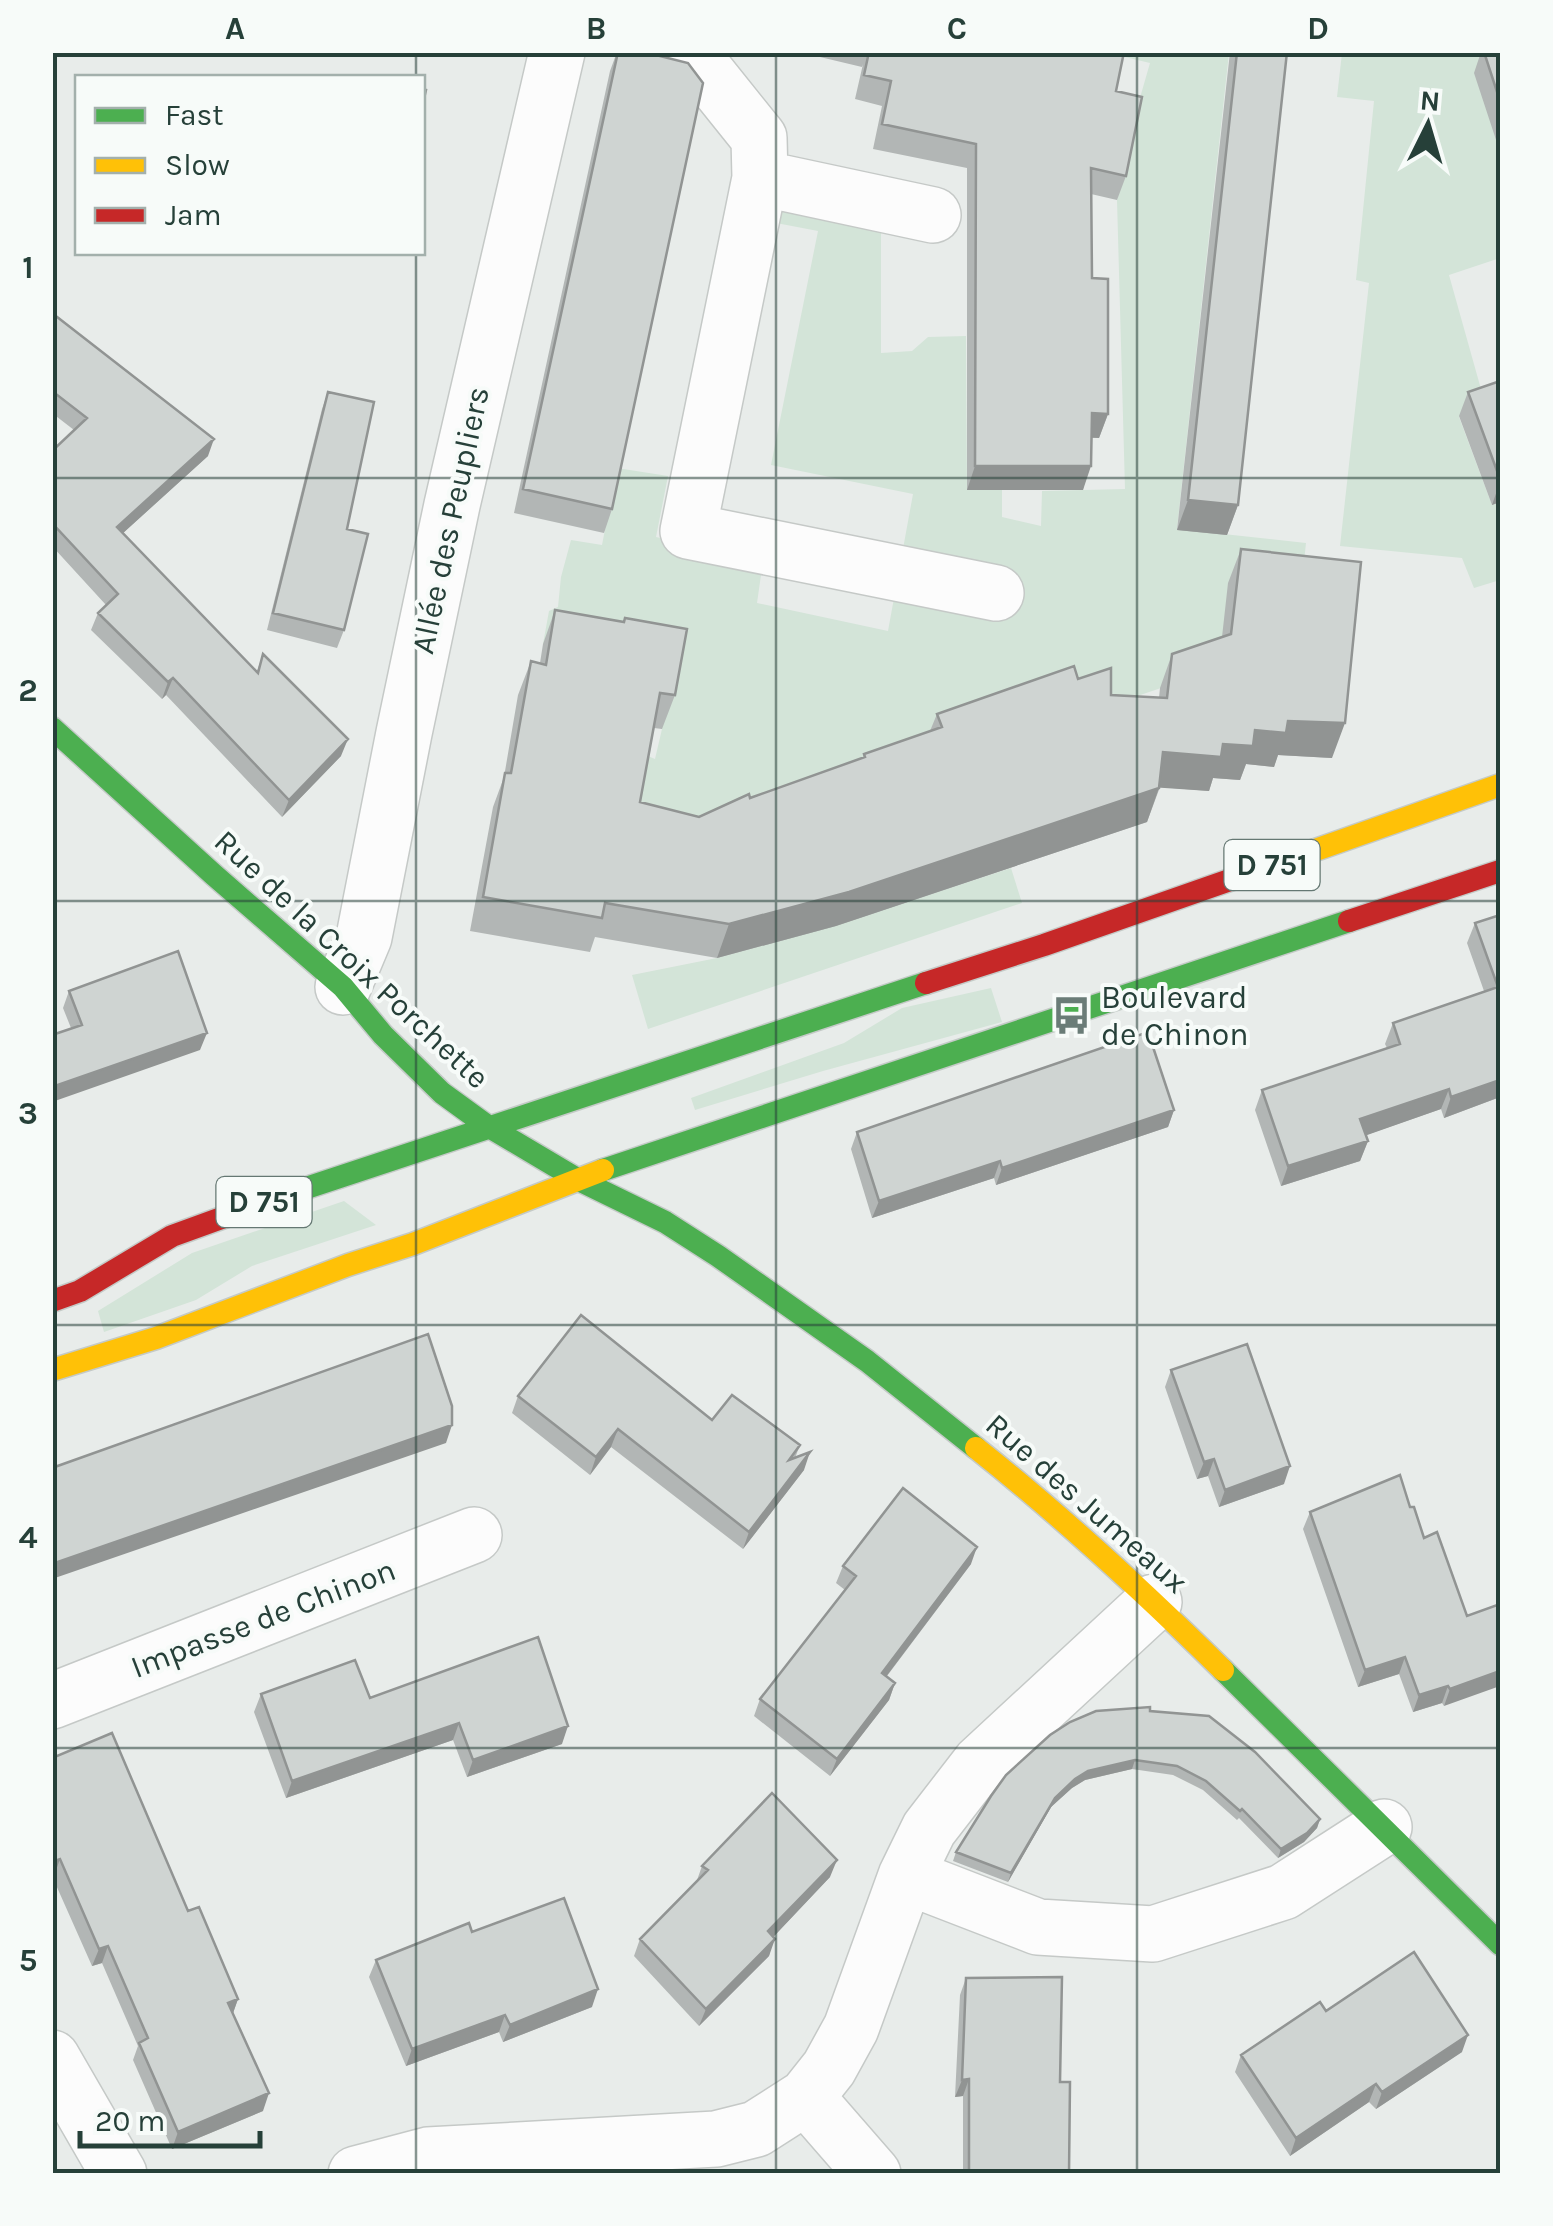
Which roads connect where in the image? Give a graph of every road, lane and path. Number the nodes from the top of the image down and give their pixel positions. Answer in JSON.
{"nodes":[{"id":1,"x":557,"y":52,"type":"edge"},
{"id":2,"x":690,"y":52,"type":"edge"},
{"id":3,"x":760,"y":178,"type":"junction"},
{"id":4,"x":933,"y":215,"type":"dead end"},
{"id":5,"x":996,"y":594,"type":"dead end"},
{"id":6,"x":52,"y":728,"type":"edge"},
{"id":7,"x":1500,"y":785,"type":"edge"},
{"id":8,"x":1500,"y":871,"type":"edge"},
{"id":9,"x":343,"y":987,"type":"junction"},
{"id":10,"x":486,"y":1126,"type":"junction"},
{"id":11,"x":577,"y":1179,"type":"junction"},
{"id":12,"x":52,"y":1301,"type":"edge"},
{"id":13,"x":52,"y":1370,"type":"edge"},
{"id":14,"x":474,"y":1536,"type":"dead end"},
{"id":15,"x":1154,"y":1602,"type":"junction"},
{"id":16,"x":52,"y":1701,"type":"edge"},
{"id":17,"x":1384,"y":1826,"type":"junction"},
{"id":18,"x":906,"y":1876,"type":"junction"},
{"id":19,"x":1500,"y":1944,"type":"edge"},
{"id":20,"x":52,"y":2058,"type":"edge"},
{"id":21,"x":806,"y":2097,"type":"junction"},
{"id":22,"x":118,"y":2174,"type":"edge"},
{"id":23,"x":356,"y":2174,"type":"edge"},
{"id":24,"x":874,"y":2174,"type":"edge"}],
"edges":[{"from":1,"to":9,"type":"street","name":"Allée des Peupliers"},
{"from":2,"to":3,"type":"street"},
{"from":3,"to":4,"type":"street"},
{"from":3,"to":5,"type":"street"},
{"from":6,"to":9,"type":"main road","name":"Rue de la Croix Porchette"},
{"from":7,"to":10,"type":"main road","number":"D 751"},
{"from":8,"to":11,"type":"main road","number":"D 751"},
{"from":9,"to":10,"type":"main road","name":"Rue de la Croix Porchette"},
{"from":10,"to":11,"type":"main road","name":"Rue de la Croix Porchette"},
{"from":10,"to":12,"type":"main road","number":"D 751"},
{"from":11,"to":13,"type":"main road","number":"D 751"},
{"from":11,"to":15,"type":"main road","name":"Rue des Jumeaux"},
{"from":14,"to":16,"type":"street","name":"Impasse de Chinon"},
{"from":15,"to":17,"type":"main road","name":"Rue des Jumeaux"},
{"from":15,"to":18,"type":"street"},
{"from":17,"to":18,"type":"street"},
{"from":17,"to":19,"type":"main road","name":"Rue des Jumeaux"},
{"from":18,"to":21,"type":"street"},
{"from":20,"to":22,"type":"street"},
{"from":21,"to":23,"type":"street"},
{"from":21,"to":24,"type":"street"}]}
